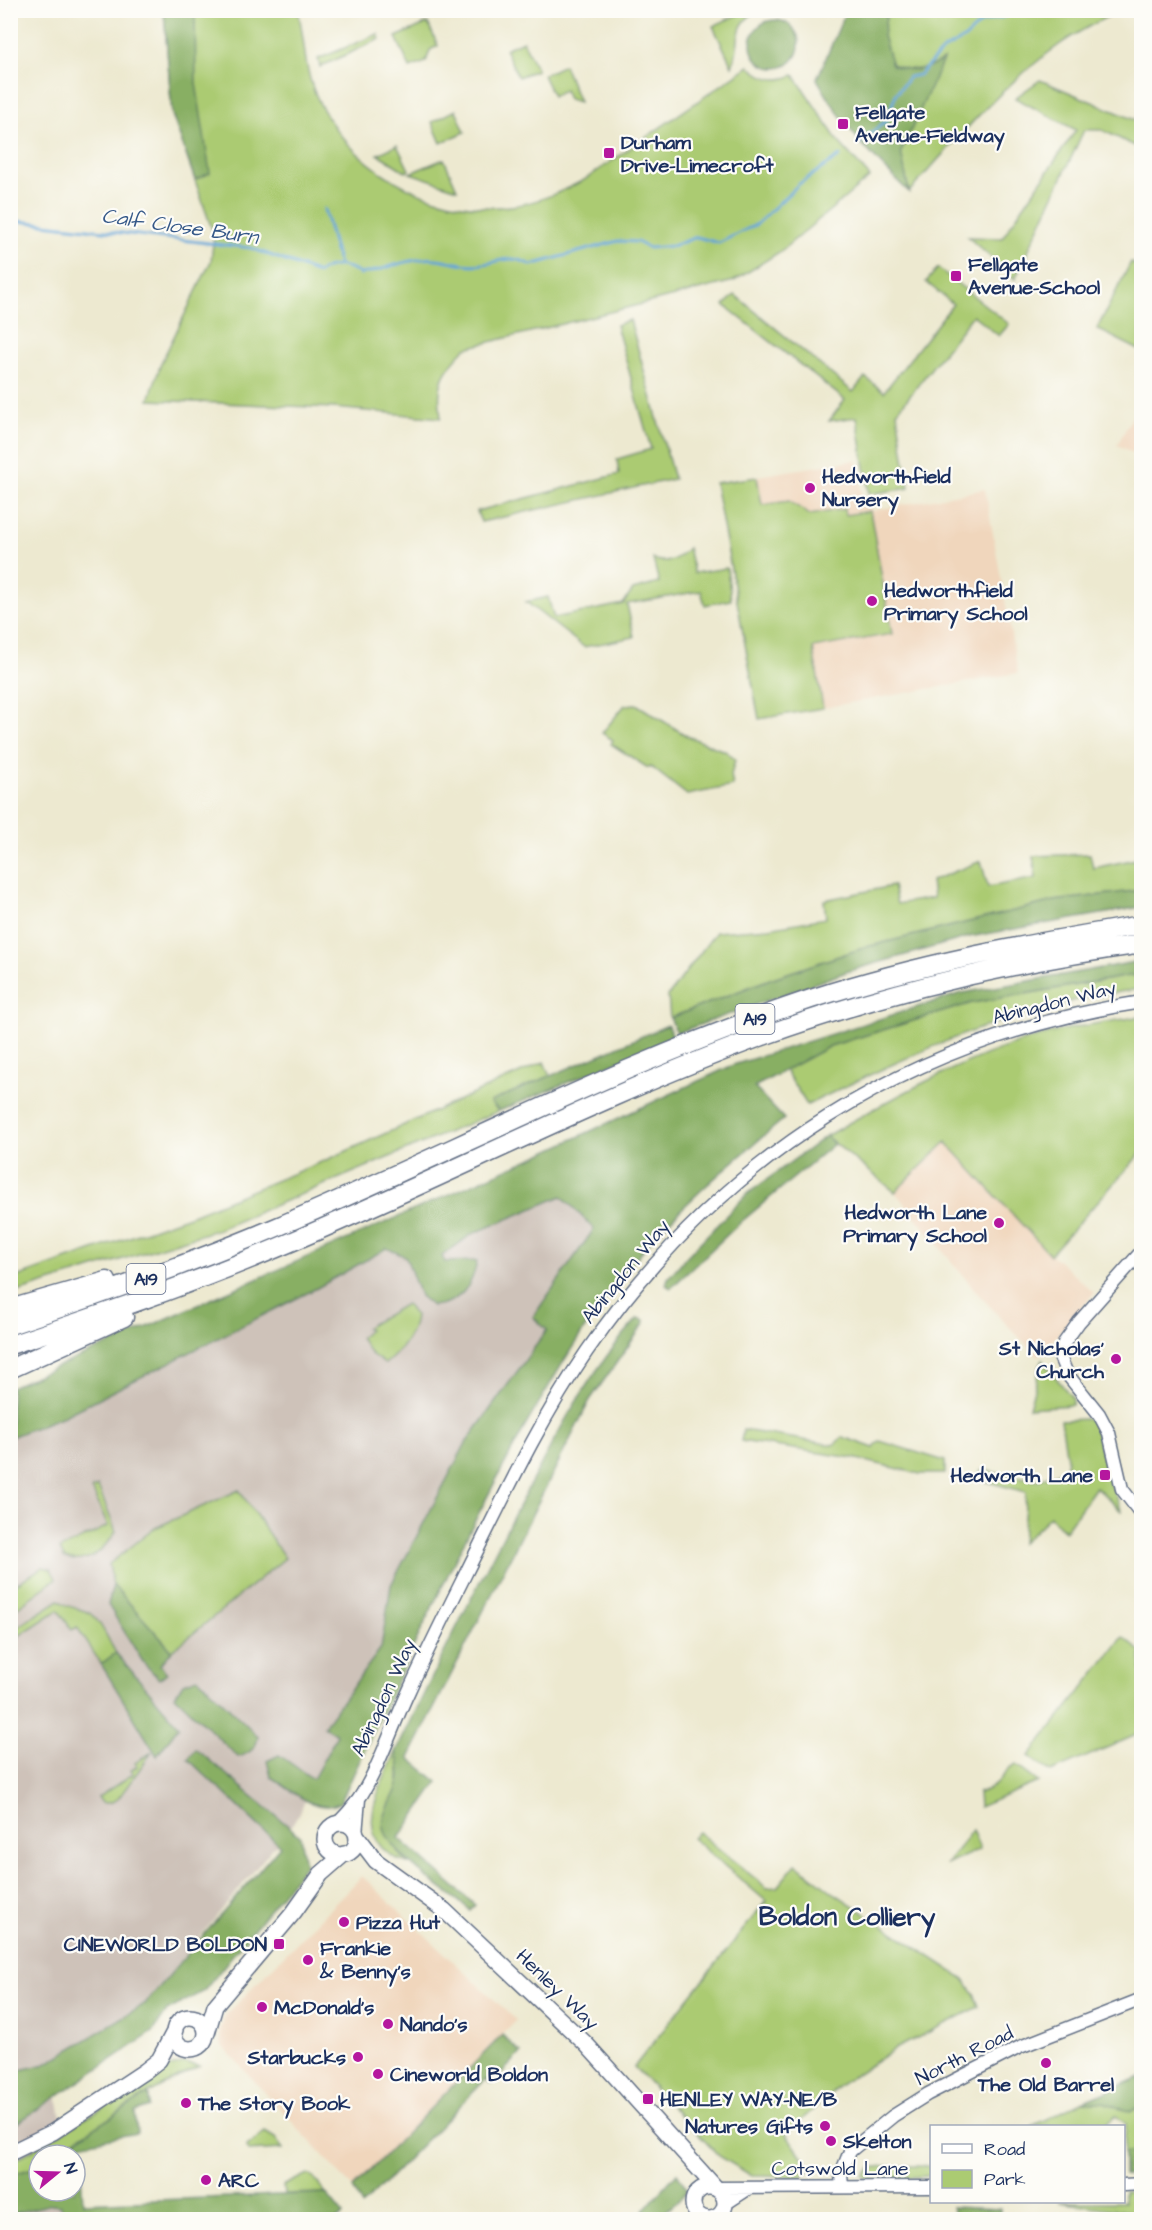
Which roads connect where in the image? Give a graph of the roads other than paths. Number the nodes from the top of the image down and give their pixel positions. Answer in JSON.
{"nodes":[{"id":1,"x":1142,"y":925,"type":"edge"},
{"id":2,"x":1142,"y":944,"type":"edge"},
{"id":3,"x":1142,"y":1002,"type":"edge"},
{"id":4,"x":279,"y":1226,"type":"junction"},
{"id":5,"x":1142,"y":1251,"type":"edge"},
{"id":6,"x":265,"y":1253,"type":"junction"},
{"id":7,"x":10,"y":1309,"type":"edge"},
{"id":8,"x":10,"y":1325,"type":"edge"},
{"id":9,"x":10,"y":1345,"type":"edge"},
{"id":10,"x":10,"y":1369,"type":"edge"},
{"id":11,"x":1142,"y":1515,"type":"edge"},
{"id":12,"x":359,"y":1799,"type":"junction"},
{"id":13,"x":338,"y":1823,"type":"junction"},
{"id":14,"x":357,"y":1835,"type":"junction"},
{"id":15,"x":326,"y":1843,"type":"junction"},
{"id":16,"x":345,"y":1854,"type":"junction"},
{"id":17,"x":376,"y":1861,"type":"junction"},
{"id":18,"x":321,"y":1874,"type":"junction"},
{"id":19,"x":1142,"y":1999,"type":"edge"},
{"id":20,"x":215,"y":2006,"type":"junction"},
{"id":21,"x":190,"y":2017,"type":"junction"},
{"id":22,"x":175,"y":2030,"type":"junction"},
{"id":23,"x":207,"y":2033,"type":"junction"},
{"id":24,"x":188,"y":2049,"type":"junction"},
{"id":25,"x":159,"y":2060,"type":"junction"},
{"id":26,"x":10,"y":2153,"type":"edge"},
{"id":27,"x":692,"y":2165,"type":"junction"},
{"id":28,"x":1142,"y":2184,"type":"edge"},
{"id":29,"x":1125,"y":2185,"type":"edge"},
{"id":30,"x":842,"y":2187,"type":"junction"},
{"id":31,"x":930,"y":2187,"type":"edge"},
{"id":32,"x":716,"y":2188,"type":"junction"},
{"id":33,"x":748,"y":2189,"type":"junction"},
{"id":34,"x":697,"y":2192,"type":"junction"},
{"id":35,"x":726,"y":2210,"type":"edge"},
{"id":36,"x":706,"y":2219,"type":"edge"}],
"edges":[{"from":1,"to":4,"type":"highway","number":"A19"},
{"from":2,"to":6,"type":"highway","number":"A19"},
{"from":3,"to":12,"type":"street","name":"Abingdon Way"},
{"from":4,"to":7,"type":"highway","number":"A19"},
{"from":4,"to":8,"type":"highway","number":"A19"},
{"from":5,"to":11,"type":"street"},
{"from":6,"to":9,"type":"highway","number":"A19"},
{"from":6,"to":10,"type":"highway","number":"A19"},
{"from":12,"to":13,"type":"street","name":"Abingdon Way"},
{"from":12,"to":14,"type":"street","name":"Abingdon Way"},
{"from":13,"to":14,"type":"main road"},
{"from":13,"to":15,"type":"main road"},
{"from":14,"to":16,"type":"main road"},
{"from":14,"to":17,"type":"main road","name":"Henley Way"},
{"from":15,"to":16,"type":"main road"},
{"from":15,"to":18,"type":"main road"},
{"from":16,"to":17,"type":"main road","name":"Henley Way"},
{"from":16,"to":18,"type":"main road"},
{"from":17,"to":27,"type":"main road","name":"Henley Way"},
{"from":18,"to":20,"type":"main road"},
{"from":19,"to":30,"type":"street","name":"North Road"},
{"from":20,"to":21,"type":"main road"},
{"from":20,"to":23,"type":"main road"},
{"from":21,"to":22,"type":"main road"},
{"from":21,"to":23,"type":"main road"},
{"from":22,"to":24,"type":"main road"},
{"from":22,"to":25,"type":"main road"},
{"from":23,"to":24,"type":"main road"},
{"from":24,"to":25,"type":"main road"},
{"from":25,"to":26,"type":"main road"},
{"from":27,"to":32,"type":"main road","name":"Henley Way"},
{"from":27,"to":34,"type":"main road","name":"Henley Way"},
{"from":28,"to":29,"type":"street"},
{"from":30,"to":31,"type":"street","name":"Cotswold Lane"},
{"from":30,"to":33,"type":"street","name":"Cotswold Lane"},
{"from":32,"to":33,"type":"street","name":"Cotswold Lane"},
{"from":32,"to":34,"type":"main road"},
{"from":32,"to":35,"type":"main road"},
{"from":33,"to":35,"type":"street","name":"Cotswold Lane"},
{"from":34,"to":36,"type":"main road"},
{"from":35,"to":36,"type":"main road"}]}
